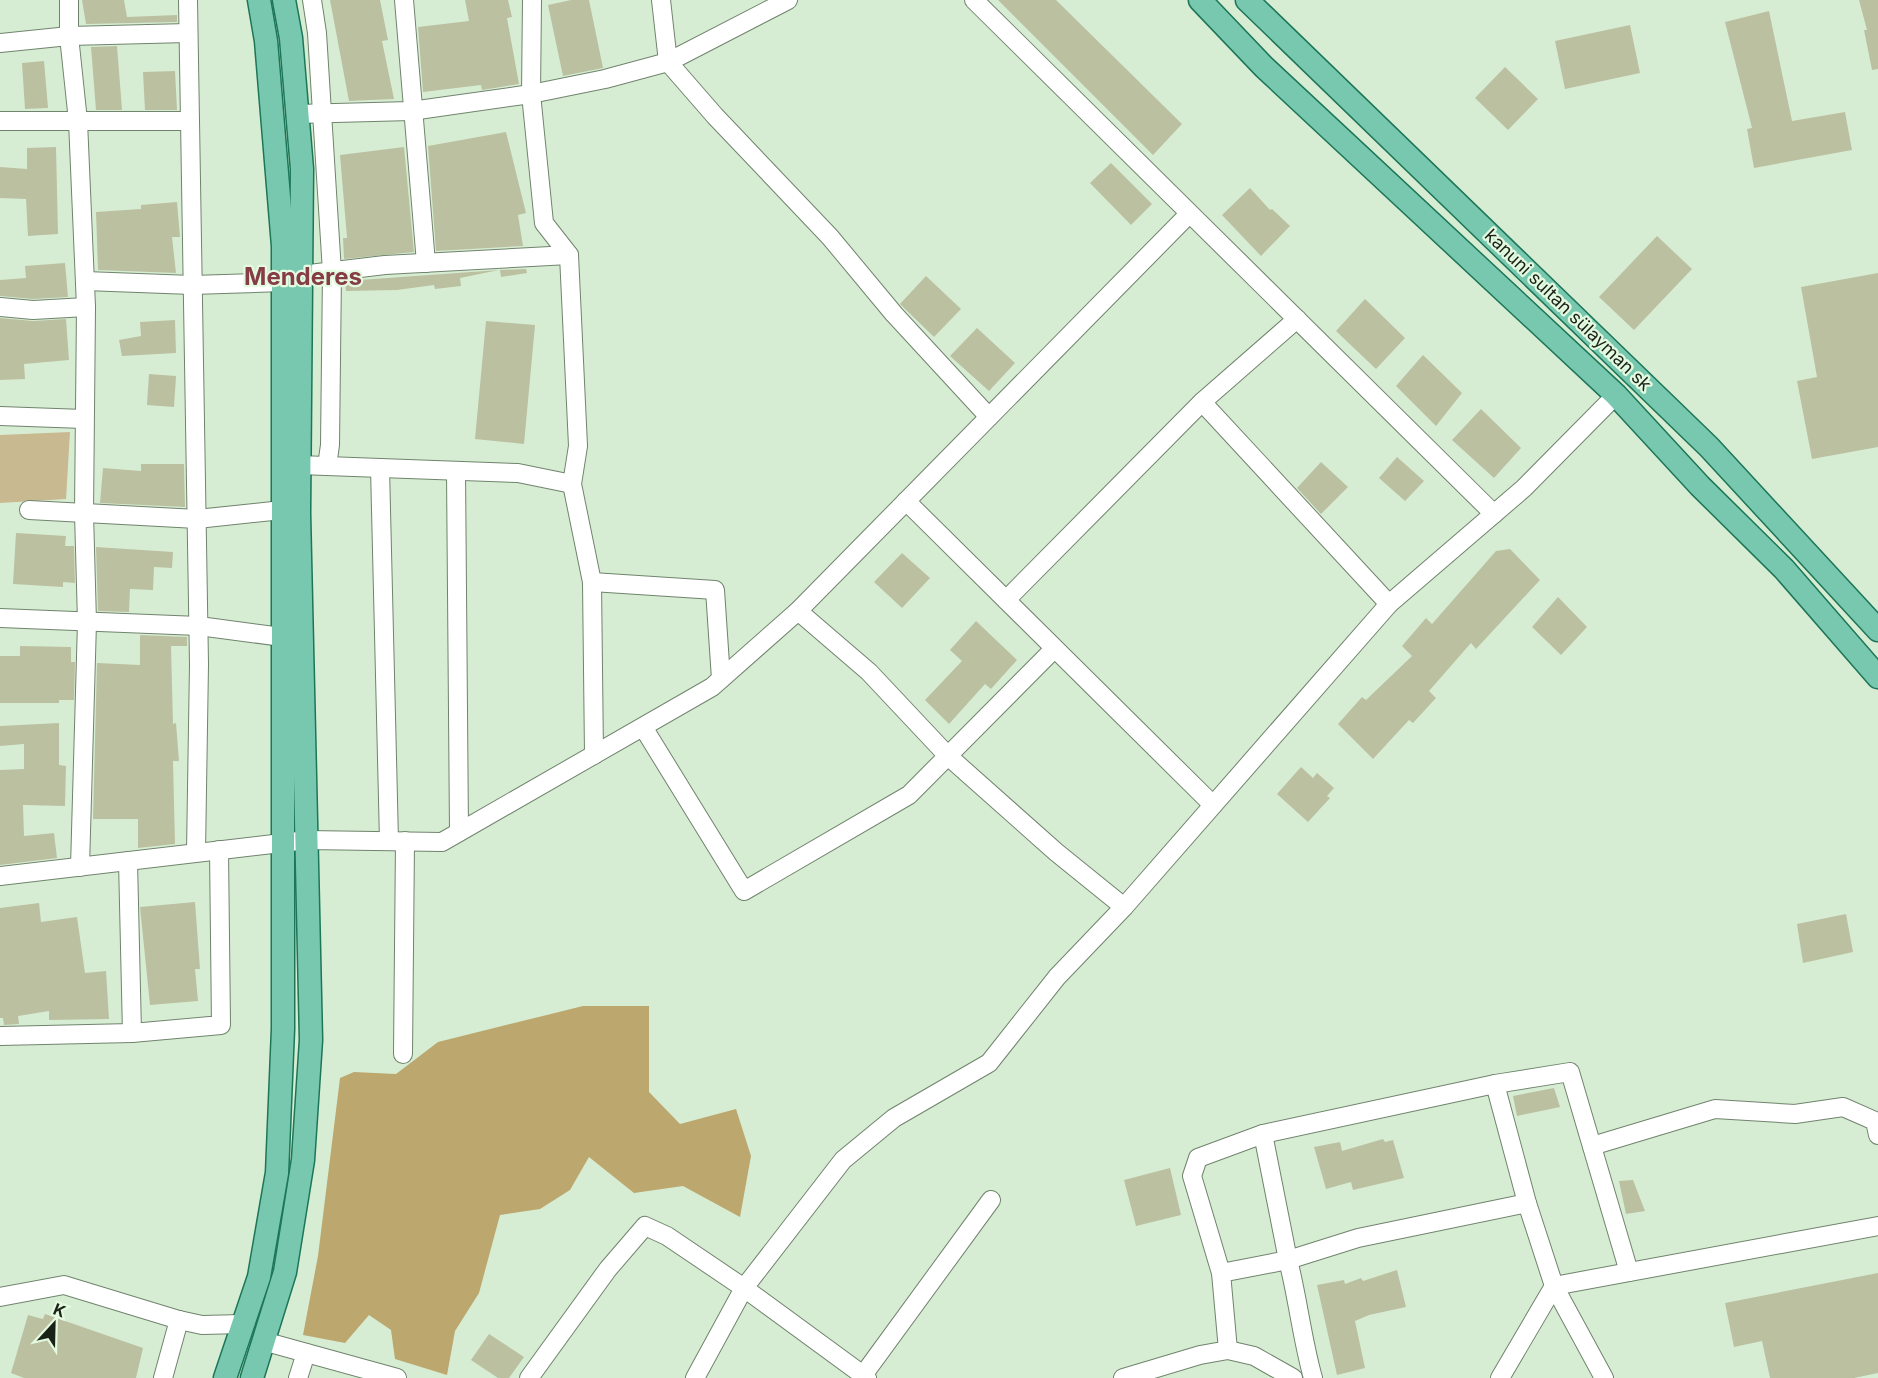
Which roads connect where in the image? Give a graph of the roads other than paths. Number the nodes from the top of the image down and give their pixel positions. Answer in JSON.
{"nodes":[{"id":1,"x":69,"y":0,"type":"edge"},
{"id":2,"x":188,"y":0,"type":"edge"},
{"id":3,"x":259,"y":0,"type":"edge"},
{"id":4,"x":284,"y":0,"type":"edge"},
{"id":5,"x":312,"y":0,"type":"edge"},
{"id":6,"x":404,"y":0,"type":"edge"},
{"id":7,"x":532,"y":0,"type":"edge"},
{"id":8,"x":661,"y":0,"type":"edge"},
{"id":9,"x":788,"y":0,"type":"edge"},
{"id":10,"x":974,"y":0,"type":"edge"},
{"id":11,"x":1200,"y":0,"type":"edge"},
{"id":12,"x":1248,"y":0,"type":"edge"},
{"id":13,"x":188,"y":33,"type":"junction"},
{"id":14,"x":69,"y":36,"type":"junction"},
{"id":15,"x":0,"y":43,"type":"edge"},
{"id":16,"x":668,"y":62,"type":"junction"},
{"id":17,"x":531,"y":94,"type":"junction"},
{"id":18,"x":411,"y":111,"type":"junction"},
{"id":19,"x":297,"y":114,"type":"junction"},
{"id":20,"x":322,"y":114,"type":"junction"},
{"id":21,"x":0,"y":121,"type":"edge"},
{"id":22,"x":78,"y":121,"type":"junction"},
{"id":23,"x":189,"y":121,"type":"junction"},
{"id":24,"x":1188,"y":215,"type":"junction"},
{"id":25,"x":569,"y":255,"type":"junction"},
{"id":26,"x":426,"y":263,"type":"junction"},
{"id":27,"x":332,"y":272,"type":"junction"},
{"id":28,"x":292,"y":279,"type":"junction"},
{"id":29,"x":85,"y":281,"type":"junction"},
{"id":30,"x":192,"y":285,"type":"junction"},
{"id":31,"x":86,"y":306,"type":"junction"},
{"id":32,"x":0,"y":307,"type":"edge"},
{"id":33,"x":1297,"y":319,"type":"junction"},
{"id":34,"x":1616,"y":395,"type":"junction"},
{"id":35,"x":1202,"y":402,"type":"junction"},
{"id":36,"x":0,"y":416,"type":"edge"},
{"id":37,"x":989,"y":417,"type":"junction"},
{"id":38,"x":84,"y":419,"type":"junction"},
{"id":39,"x":299,"y":465,"type":"junction"},
{"id":40,"x":327,"y":466,"type":"junction"},
{"id":41,"x":380,"y":468,"type":"junction"},
{"id":42,"x":456,"y":471,"type":"junction"},
{"id":43,"x":572,"y":484,"type":"junction"},
{"id":44,"x":906,"y":501,"type":"junction"},
{"id":45,"x":29,"y":510,"type":"dead end"},
{"id":46,"x":282,"y":510,"type":"junction"},
{"id":47,"x":84,"y":513,"type":"junction"},
{"id":48,"x":1494,"y":514,"type":"junction"},
{"id":49,"x":197,"y":519,"type":"junction"},
{"id":50,"x":592,"y":582,"type":"junction"},
{"id":51,"x":1006,"y":600,"type":"junction"},
{"id":52,"x":1389,"y":604,"type":"junction"},
{"id":53,"x":798,"y":611,"type":"junction"},
{"id":54,"x":0,"y":618,"type":"edge"},
{"id":55,"x":87,"y":622,"type":"junction"},
{"id":56,"x":199,"y":626,"type":"junction"},
{"id":57,"x":1878,"y":630,"type":"edge"},
{"id":58,"x":282,"y":637,"type":"junction"},
{"id":59,"x":1054,"y":649,"type":"junction"},
{"id":60,"x":1878,"y":677,"type":"edge"},
{"id":61,"x":721,"y":679,"type":"junction"},
{"id":62,"x":643,"y":727,"type":"junction"},
{"id":63,"x":594,"y":754,"type":"junction"},
{"id":64,"x":948,"y":756,"type":"junction"},
{"id":65,"x":1213,"y":804,"type":"junction"},
{"id":66,"x":459,"y":832,"type":"junction"},
{"id":67,"x":307,"y":840,"type":"junction"},
{"id":68,"x":397,"y":841,"type":"junction"},
{"id":69,"x":282,"y":844,"type":"junction"},
{"id":70,"x":219,"y":850,"type":"junction"},
{"id":71,"x":196,"y":852,"type":"junction"},
{"id":72,"x":128,"y":861,"type":"junction"},
{"id":73,"x":80,"y":867,"type":"junction"},
{"id":74,"x":0,"y":876,"type":"edge"},
{"id":75,"x":1124,"y":907,"type":"junction"},
{"id":76,"x":132,"y":1033,"type":"junction"},
{"id":77,"x":0,"y":1036,"type":"edge"},
{"id":78,"x":403,"y":1054,"type":"dead end"},
{"id":79,"x":1495,"y":1084,"type":"junction"},
{"id":80,"x":1263,"y":1134,"type":"junction"},
{"id":81,"x":1878,"y":1135,"type":"edge"},
{"id":82,"x":1592,"y":1146,"type":"junction"},
{"id":83,"x":991,"y":1200,"type":"dead end"},
{"id":84,"x":1527,"y":1203,"type":"junction"},
{"id":85,"x":1878,"y":1226,"type":"edge"},
{"id":86,"x":1288,"y":1260,"type":"junction"},
{"id":87,"x":1629,"y":1272,"type":"junction"},
{"id":88,"x":1221,"y":1273,"type":"junction"},
{"id":89,"x":1554,"y":1286,"type":"junction"},
{"id":90,"x":744,"y":1288,"type":"junction"},
{"id":91,"x":0,"y":1298,"type":"edge"},
{"id":92,"x":179,"y":1320,"type":"junction"},
{"id":93,"x":243,"y":1324,"type":"junction"},
{"id":94,"x":263,"y":1341,"type":"junction"},
{"id":95,"x":1228,"y":1350,"type":"junction"},
{"id":96,"x":306,"y":1353,"type":"junction"},
{"id":97,"x":863,"y":1377,"type":"edge"},
{"id":98,"x":163,"y":1378,"type":"edge"},
{"id":99,"x":225,"y":1378,"type":"edge"},
{"id":100,"x":252,"y":1378,"type":"edge"},
{"id":101,"x":298,"y":1378,"type":"edge"},
{"id":102,"x":397,"y":1378,"type":"edge"},
{"id":103,"x":529,"y":1378,"type":"edge"},
{"id":104,"x":695,"y":1378,"type":"edge"},
{"id":105,"x":1123,"y":1378,"type":"edge"},
{"id":106,"x":1293,"y":1378,"type":"edge"},
{"id":107,"x":1313,"y":1378,"type":"edge"},
{"id":108,"x":1500,"y":1378,"type":"edge"},
{"id":109,"x":1604,"y":1378,"type":"edge"}],
"edges":[{"from":1,"to":14,"type":"street"},
{"from":2,"to":13,"type":"street"},
{"from":3,"to":28,"type":"main road"},
{"from":4,"to":19,"type":"main road"},
{"from":5,"to":20,"type":"street"},
{"from":6,"to":18,"type":"street"},
{"from":7,"to":17,"type":"street"},
{"from":8,"to":16,"type":"street"},
{"from":9,"to":16,"type":"street"},
{"from":10,"to":24,"type":"street"},
{"from":11,"to":34,"type":"main road"},
{"from":12,"to":57,"type":"main road","name":"kanuni sultan sülayman sk"},
{"from":13,"to":14,"type":"street"},
{"from":13,"to":23,"type":"street"},
{"from":14,"to":15,"type":"street"},
{"from":14,"to":22,"type":"street"},
{"from":16,"to":17,"type":"street"},
{"from":16,"to":37,"type":"street"},
{"from":17,"to":18,"type":"street"},
{"from":17,"to":25,"type":"street"},
{"from":18,"to":20,"type":"street"},
{"from":18,"to":26,"type":"street"},
{"from":19,"to":20,"type":"street"},
{"from":19,"to":28,"type":"main road"},
{"from":20,"to":27,"type":"street"},
{"from":21,"to":22,"type":"street"},
{"from":22,"to":23,"type":"street"},
{"from":22,"to":29,"type":"street"},
{"from":23,"to":30,"type":"street"},
{"from":24,"to":33,"type":"street"},
{"from":24,"to":37,"type":"street"},
{"from":25,"to":26,"type":"street"},
{"from":25,"to":43,"type":"street"},
{"from":26,"to":27,"type":"street"},
{"from":27,"to":28,"type":"street"},
{"from":27,"to":40,"type":"street"},
{"from":28,"to":30,"type":"street"},
{"from":28,"to":39,"type":"main road"},
{"from":28,"to":46,"type":"main road"},
{"from":29,"to":30,"type":"street"},
{"from":29,"to":31,"type":"street"},
{"from":30,"to":49,"type":"street"},
{"from":31,"to":32,"type":"street"},
{"from":31,"to":38,"type":"street"},
{"from":33,"to":35,"type":"street"},
{"from":33,"to":48,"type":"street"},
{"from":34,"to":48,"type":"street"},
{"from":34,"to":60,"type":"main road"},
{"from":35,"to":51,"type":"street"},
{"from":35,"to":52,"type":"street"},
{"from":36,"to":38,"type":"street"},
{"from":37,"to":44,"type":"street"},
{"from":38,"to":47,"type":"street"},
{"from":39,"to":40,"type":"street"},
{"from":39,"to":67,"type":"main road"},
{"from":40,"to":41,"type":"street"},
{"from":41,"to":42,"type":"street"},
{"from":41,"to":68,"type":"street"},
{"from":42,"to":43,"type":"street"},
{"from":42,"to":66,"type":"street"},
{"from":43,"to":50,"type":"street"},
{"from":44,"to":51,"type":"street"},
{"from":44,"to":53,"type":"street"},
{"from":45,"to":47,"type":"street"},
{"from":46,"to":49,"type":"street"},
{"from":46,"to":58,"type":"main road"},
{"from":47,"to":49,"type":"street"},
{"from":47,"to":55,"type":"street"},
{"from":48,"to":52,"type":"street"},
{"from":49,"to":56,"type":"street"},
{"from":50,"to":61,"type":"street"},
{"from":50,"to":63,"type":"street"},
{"from":51,"to":59,"type":"street"},
{"from":52,"to":65,"type":"street"},
{"from":53,"to":61,"type":"street"},
{"from":53,"to":64,"type":"street"},
{"from":54,"to":55,"type":"street"},
{"from":55,"to":56,"type":"street"},
{"from":55,"to":73,"type":"street"},
{"from":56,"to":58,"type":"street"},
{"from":56,"to":71,"type":"street"},
{"from":58,"to":69,"type":"main road"},
{"from":59,"to":64,"type":"street"},
{"from":59,"to":65,"type":"street"},
{"from":61,"to":62,"type":"street"},
{"from":62,"to":63,"type":"street"},
{"from":62,"to":64,"type":"street"},
{"from":63,"to":66,"type":"street"},
{"from":64,"to":75,"type":"street"},
{"from":65,"to":75,"type":"street"},
{"from":66,"to":68,"type":"street"},
{"from":67,"to":68,"type":"street"},
{"from":67,"to":69,"type":"street"},
{"from":67,"to":94,"type":"main road"},
{"from":68,"to":78,"type":"street"},
{"from":69,"to":70,"type":"street"},
{"from":69,"to":93,"type":"main road"},
{"from":70,"to":71,"type":"street"},
{"from":70,"to":76,"type":"street"},
{"from":71,"to":72,"type":"street"},
{"from":72,"to":73,"type":"street"},
{"from":72,"to":76,"type":"street"},
{"from":73,"to":74,"type":"street"},
{"from":75,"to":90,"type":"street"},
{"from":76,"to":77,"type":"street"},
{"from":79,"to":80,"type":"street"},
{"from":79,"to":82,"type":"street"},
{"from":79,"to":84,"type":"street"},
{"from":80,"to":86,"type":"street"},
{"from":80,"to":88,"type":"street"},
{"from":81,"to":82,"type":"street"},
{"from":82,"to":87,"type":"street"},
{"from":83,"to":97,"type":"street"},
{"from":84,"to":86,"type":"street"},
{"from":84,"to":89,"type":"street"},
{"from":85,"to":87,"type":"street"},
{"from":86,"to":88,"type":"street"},
{"from":86,"to":107,"type":"street"},
{"from":87,"to":89,"type":"street"},
{"from":88,"to":95,"type":"street"},
{"from":89,"to":108,"type":"street"},
{"from":89,"to":109,"type":"street"},
{"from":90,"to":97,"type":"street"},
{"from":90,"to":103,"type":"street"},
{"from":90,"to":104,"type":"street"},
{"from":91,"to":92,"type":"street"},
{"from":92,"to":93,"type":"street"},
{"from":92,"to":98,"type":"street"},
{"from":93,"to":99,"type":"main road"},
{"from":94,"to":96,"type":"street"},
{"from":94,"to":100,"type":"main road"},
{"from":95,"to":105,"type":"street"},
{"from":95,"to":106,"type":"street"},
{"from":96,"to":101,"type":"street"},
{"from":96,"to":102,"type":"street"}]}
